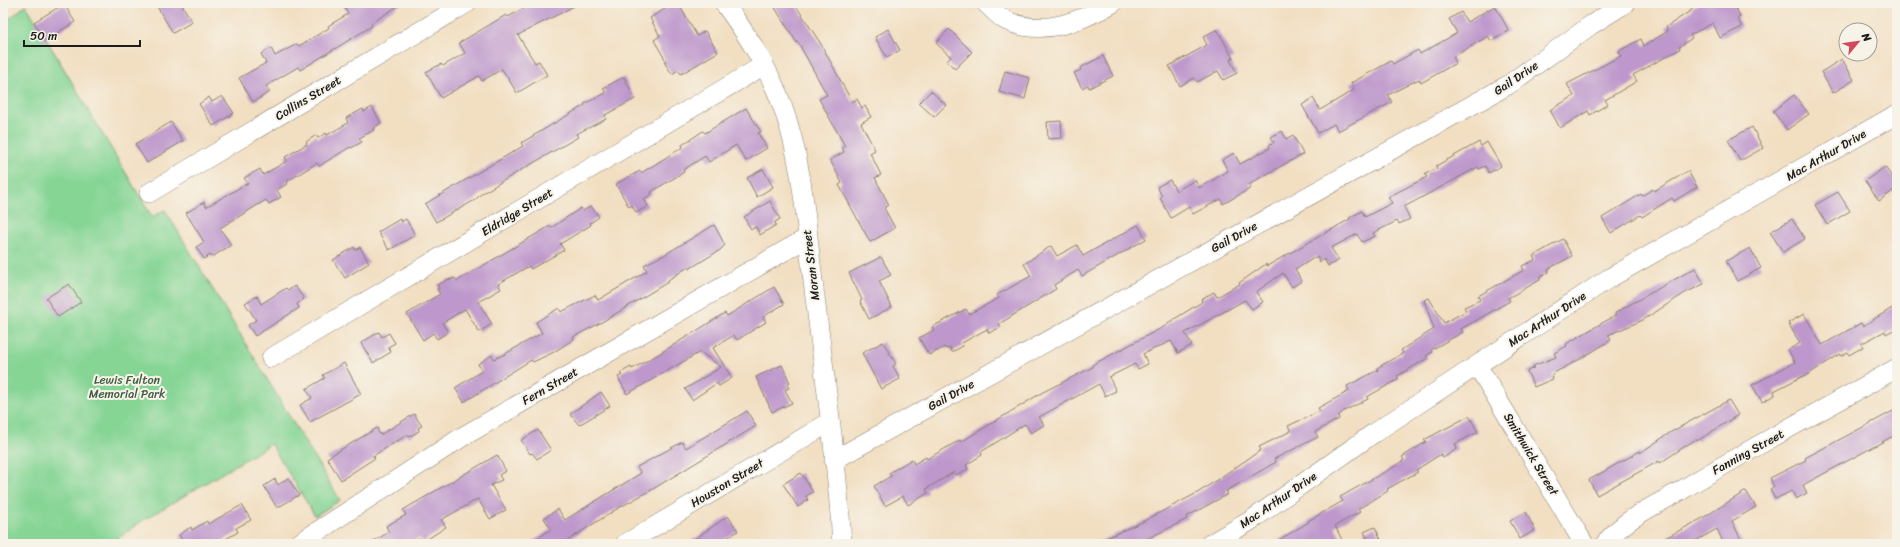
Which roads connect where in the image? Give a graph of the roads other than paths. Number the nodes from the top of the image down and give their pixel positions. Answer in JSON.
{"nodes":[{"id":1,"x":467,"y":3,"type":"edge"},
{"id":2,"x":724,"y":3,"type":"edge"},
{"id":3,"x":986,"y":3,"type":"edge"},
{"id":4,"x":1113,"y":3,"type":"edge"},
{"id":5,"x":1626,"y":3,"type":"edge"},
{"id":6,"x":764,"y":65,"type":"junction"},
{"id":7,"x":1897,"y":114,"type":"edge"},
{"id":8,"x":149,"y":193,"type":"dead end"},
{"id":9,"x":807,"y":238,"type":"junction"},
{"id":10,"x":271,"y":358,"type":"dead end"},
{"id":11,"x":1477,"y":365,"type":"junction"},
{"id":12,"x":1897,"y":368,"type":"edge"},
{"id":13,"x":830,"y":422,"type":"junction"},
{"id":14,"x":834,"y":460,"type":"junction"},
{"id":15,"x":298,"y":544,"type":"edge"},
{"id":16,"x":625,"y":544,"type":"edge"},
{"id":17,"x":842,"y":544,"type":"edge"},
{"id":18,"x":1210,"y":544,"type":"edge"},
{"id":19,"x":1584,"y":544,"type":"edge"},
{"id":20,"x":1605,"y":544,"type":"edge"}],
"edges":[{"from":1,"to":8,"type":"street","name":"Collins Street"},
{"from":2,"to":6,"type":"street","name":"Moran Street"},
{"from":3,"to":4,"type":"street"},
{"from":5,"to":14,"type":"street","name":"Gail Drive"},
{"from":6,"to":9,"type":"street","name":"Moran Street"},
{"from":6,"to":10,"type":"street","name":"Eldridge Street"},
{"from":7,"to":11,"type":"street","name":"Mac Arthur Drive"},
{"from":9,"to":13,"type":"street","name":"Moran Street"},
{"from":9,"to":15,"type":"street","name":"Fern Street"},
{"from":11,"to":18,"type":"street","name":"Mac Arthur Drive"},
{"from":11,"to":19,"type":"street","name":"Smithwick Street"},
{"from":12,"to":20,"type":"street","name":"Fanning Street"},
{"from":13,"to":14,"type":"street","name":"Moran Street"},
{"from":13,"to":16,"type":"street","name":"Houston Street"},
{"from":14,"to":17,"type":"street","name":"Moran Street"}]}
